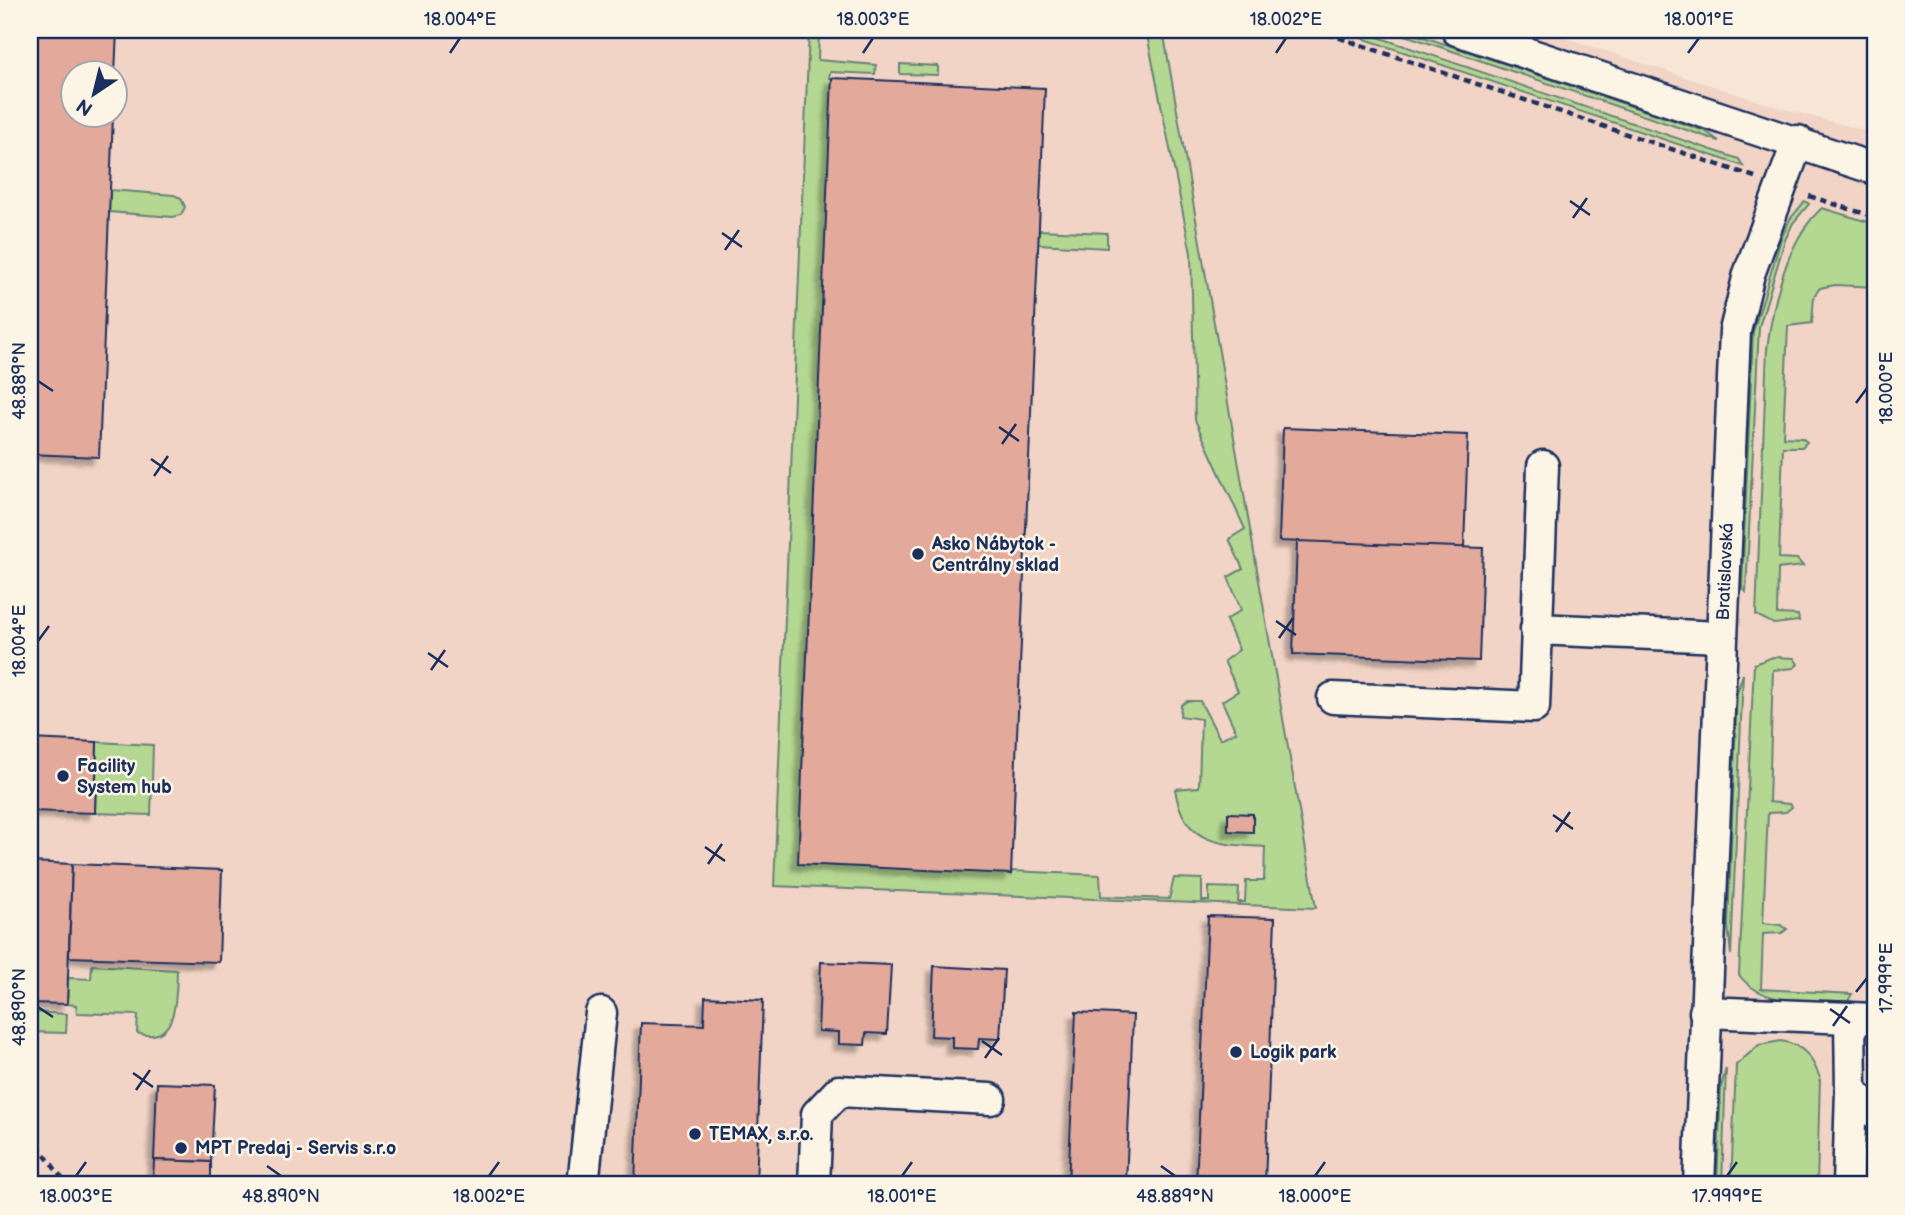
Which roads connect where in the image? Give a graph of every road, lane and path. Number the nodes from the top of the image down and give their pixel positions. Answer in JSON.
{"nodes":[{"id":1,"x":1316,"y":30,"type":"edge"},
{"id":2,"x":1457,"y":30,"type":"edge"},
{"id":3,"x":1798,"y":141,"type":"junction"},
{"id":4,"x":1875,"y":169,"type":"edge"},
{"id":5,"x":1782,"y":186,"type":"junction"},
{"id":6,"x":1875,"y":216,"type":"edge"},
{"id":7,"x":1543,"y":466,"type":"dead end"},
{"id":8,"x":1536,"y":629,"type":"junction"},
{"id":9,"x":1721,"y":637,"type":"junction"},
{"id":10,"x":1333,"y":698,"type":"dead end"},
{"id":11,"x":1705,"y":1012,"type":"junction"},
{"id":12,"x":601,"y":1013,"type":"dead end"},
{"id":13,"x":1865,"y":1018,"type":"edge"},
{"id":14,"x":1852,"y":1091,"type":"junction"},
{"id":15,"x":990,"y":1099,"type":"dead end"},
{"id":16,"x":1875,"y":1113,"type":"edge"},
{"id":17,"x":30,"y":1135,"type":"edge"},
{"id":18,"x":66,"y":1185,"type":"edge"},
{"id":19,"x":583,"y":1185,"type":"edge"},
{"id":20,"x":814,"y":1185,"type":"edge"},
{"id":21,"x":1699,"y":1185,"type":"edge"},
{"id":22,"x":1848,"y":1185,"type":"edge"}],
"edges":[{"from":1,"to":5,"type":"path"},
{"from":2,"to":3,"type":"lane"},
{"from":3,"to":4,"type":"lane"},
{"from":3,"to":5,"type":"lane","name":"Bratislavská"},
{"from":5,"to":6,"type":"path"},
{"from":5,"to":9,"type":"lane","name":"Bratislavská"},
{"from":7,"to":8,"type":"lane"},
{"from":8,"to":9,"type":"lane"},
{"from":8,"to":10,"type":"lane"},
{"from":9,"to":11,"type":"lane","name":"Bratislavská"},
{"from":11,"to":13,"type":"lane"},
{"from":11,"to":21,"type":"lane","name":"Bratislavská"},
{"from":12,"to":19,"type":"lane"},
{"from":13,"to":14,"type":"lane"},
{"from":14,"to":16,"type":"lane"},
{"from":14,"to":22,"type":"lane"},
{"from":15,"to":20,"type":"lane"},
{"from":17,"to":18,"type":"path"}]}
